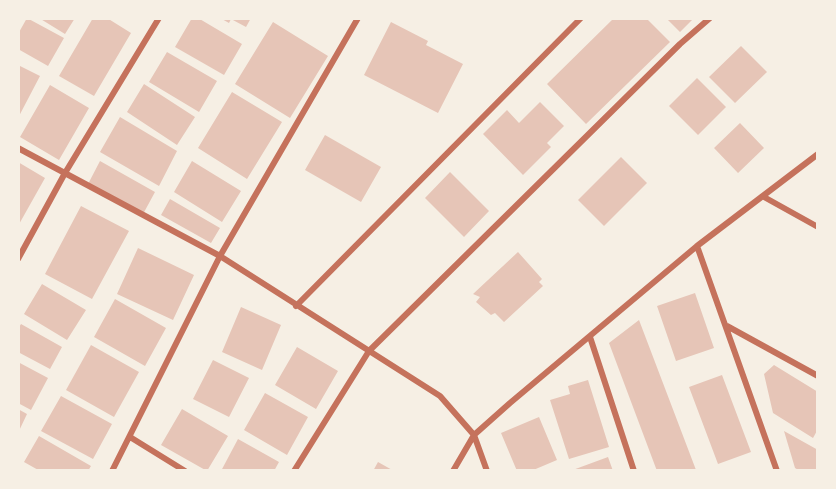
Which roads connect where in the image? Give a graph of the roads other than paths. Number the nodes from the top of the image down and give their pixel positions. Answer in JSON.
{"nodes":[{"id":1,"x":159,"y":18,"type":"edge"},
{"id":2,"x":358,"y":18,"type":"edge"},
{"id":3,"x":710,"y":18,"type":"edge"},
{"id":4,"x":577,"y":19,"type":"edge"},
{"id":5,"x":18,"y":148,"type":"edge"},
{"id":6,"x":818,"y":154,"type":"edge"},
{"id":7,"x":65,"y":173,"type":"junction"},
{"id":8,"x":764,"y":197,"type":"junction"},
{"id":9,"x":818,"y":227,"type":"edge"},
{"id":10,"x":697,"y":246,"type":"junction"},
{"id":11,"x":220,"y":256,"type":"junction"},
{"id":12,"x":18,"y":259,"type":"edge"},
{"id":13,"x":296,"y":306,"type":"junction"},
{"id":14,"x":727,"y":326,"type":"junction"},
{"id":15,"x":590,"y":337,"type":"junction"},
{"id":16,"x":369,"y":351,"type":"junction"},
{"id":17,"x":818,"y":376,"type":"edge"},
{"id":18,"x":474,"y":435,"type":"junction"},
{"id":19,"x":130,"y":437,"type":"junction"},
{"id":20,"x":112,"y":471,"type":"edge"},
{"id":21,"x":185,"y":471,"type":"edge"},
{"id":22,"x":294,"y":471,"type":"edge"},
{"id":23,"x":453,"y":471,"type":"edge"},
{"id":24,"x":487,"y":471,"type":"edge"},
{"id":25,"x":634,"y":471,"type":"edge"},
{"id":26,"x":777,"y":471,"type":"edge"}],
"edges":[{"from":1,"to":7,"type":"street"},
{"from":2,"to":11,"type":"street"},
{"from":3,"to":16,"type":"street"},
{"from":4,"to":13,"type":"street"},
{"from":5,"to":7,"type":"street"},
{"from":6,"to":8,"type":"street"},
{"from":7,"to":11,"type":"street"},
{"from":7,"to":12,"type":"street"},
{"from":8,"to":9,"type":"street"},
{"from":8,"to":10,"type":"street"},
{"from":10,"to":14,"type":"street"},
{"from":10,"to":15,"type":"street"},
{"from":11,"to":13,"type":"street"},
{"from":11,"to":19,"type":"street"},
{"from":13,"to":16,"type":"street"},
{"from":14,"to":17,"type":"street"},
{"from":14,"to":26,"type":"street"},
{"from":15,"to":18,"type":"street"},
{"from":15,"to":25,"type":"street"},
{"from":16,"to":18,"type":"street"},
{"from":16,"to":22,"type":"street"},
{"from":18,"to":23,"type":"street"},
{"from":18,"to":24,"type":"street"},
{"from":19,"to":20,"type":"street"},
{"from":19,"to":21,"type":"street"}]}
